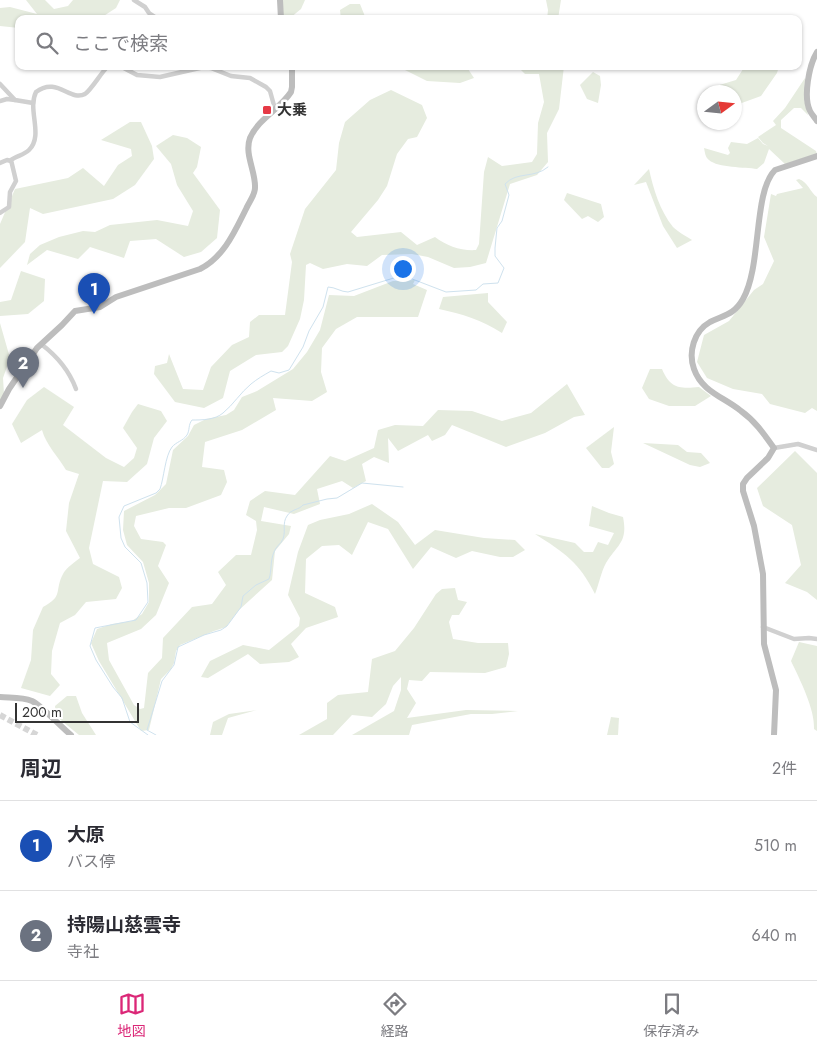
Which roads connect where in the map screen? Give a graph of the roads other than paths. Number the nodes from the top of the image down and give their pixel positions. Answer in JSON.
{"nodes":[{"id":1,"x":134,"y":0,"type":"edge"},
{"id":2,"x":280,"y":0,"type":"edge"},
{"id":3,"x":152,"y":15,"type":"edge"},
{"id":4,"x":281,"y":15,"type":"edge"},
{"id":5,"x":817,"y":52,"type":"edge"},
{"id":6,"x":104,"y":70,"type":"edge"},
{"id":7,"x":127,"y":70,"type":"edge"},
{"id":8,"x":186,"y":70,"type":"edge"},
{"id":9,"x":216,"y":70,"type":"edge"},
{"id":10,"x":225,"y":70,"type":"edge"},
{"id":11,"x":292,"y":70,"type":"edge"},
{"id":12,"x":814,"y":70,"type":"edge"},
{"id":13,"x":223,"y":73,"type":"junction"},
{"id":14,"x":0,"y":84,"type":"edge"},
{"id":15,"x":0,"y":100,"type":"edge"},
{"id":16,"x":15,"y":100,"type":"junction"},
{"id":17,"x":33,"y":103,"type":"junction"},
{"id":18,"x":276,"y":109,"type":"junction"},
{"id":19,"x":817,"y":121,"type":"edge"},
{"id":20,"x":817,"y":156,"type":"edge"},
{"id":21,"x":11,"y":161,"type":"junction"},
{"id":22,"x":0,"y":163,"type":"edge"},
{"id":23,"x":0,"y":213,"type":"edge"},
{"id":24,"x":41,"y":344,"type":"junction"},
{"id":25,"x":76,"y":389,"type":"dead end"},
{"id":26,"x":0,"y":406,"type":"edge"},
{"id":27,"x":774,"y":448,"type":"junction"},
{"id":28,"x":817,"y":450,"type":"edge"},
{"id":29,"x":763,"y":627,"type":"junction"},
{"id":30,"x":817,"y":639,"type":"edge"},
{"id":31,"x":0,"y":697,"type":"edge"},
{"id":32,"x":71,"y":735,"type":"edge"},
{"id":33,"x":774,"y":735,"type":"edge"}],
"edges":[{"from":1,"to":3,"type":"street"},
{"from":2,"to":4,"type":"street"},
{"from":5,"to":12,"type":"street"},
{"from":6,"to":17,"type":"street"},
{"from":7,"to":8,"type":"street"},
{"from":9,"to":13,"type":"street"},
{"from":10,"to":13,"type":"street"},
{"from":11,"to":18,"type":"street"},
{"from":12,"to":19,"type":"street"},
{"from":13,"to":18,"type":"street"},
{"from":14,"to":16,"type":"street"},
{"from":15,"to":16,"type":"street"},
{"from":16,"to":17,"type":"street"},
{"from":17,"to":21,"type":"street"},
{"from":18,"to":24,"type":"street"},
{"from":20,"to":27,"type":"street"},
{"from":21,"to":22,"type":"street"},
{"from":21,"to":23,"type":"street"},
{"from":24,"to":25,"type":"street"},
{"from":24,"to":26,"type":"street"},
{"from":27,"to":28,"type":"street"},
{"from":27,"to":29,"type":"street"},
{"from":29,"to":30,"type":"street"},
{"from":29,"to":33,"type":"street"},
{"from":31,"to":32,"type":"street"}]}
